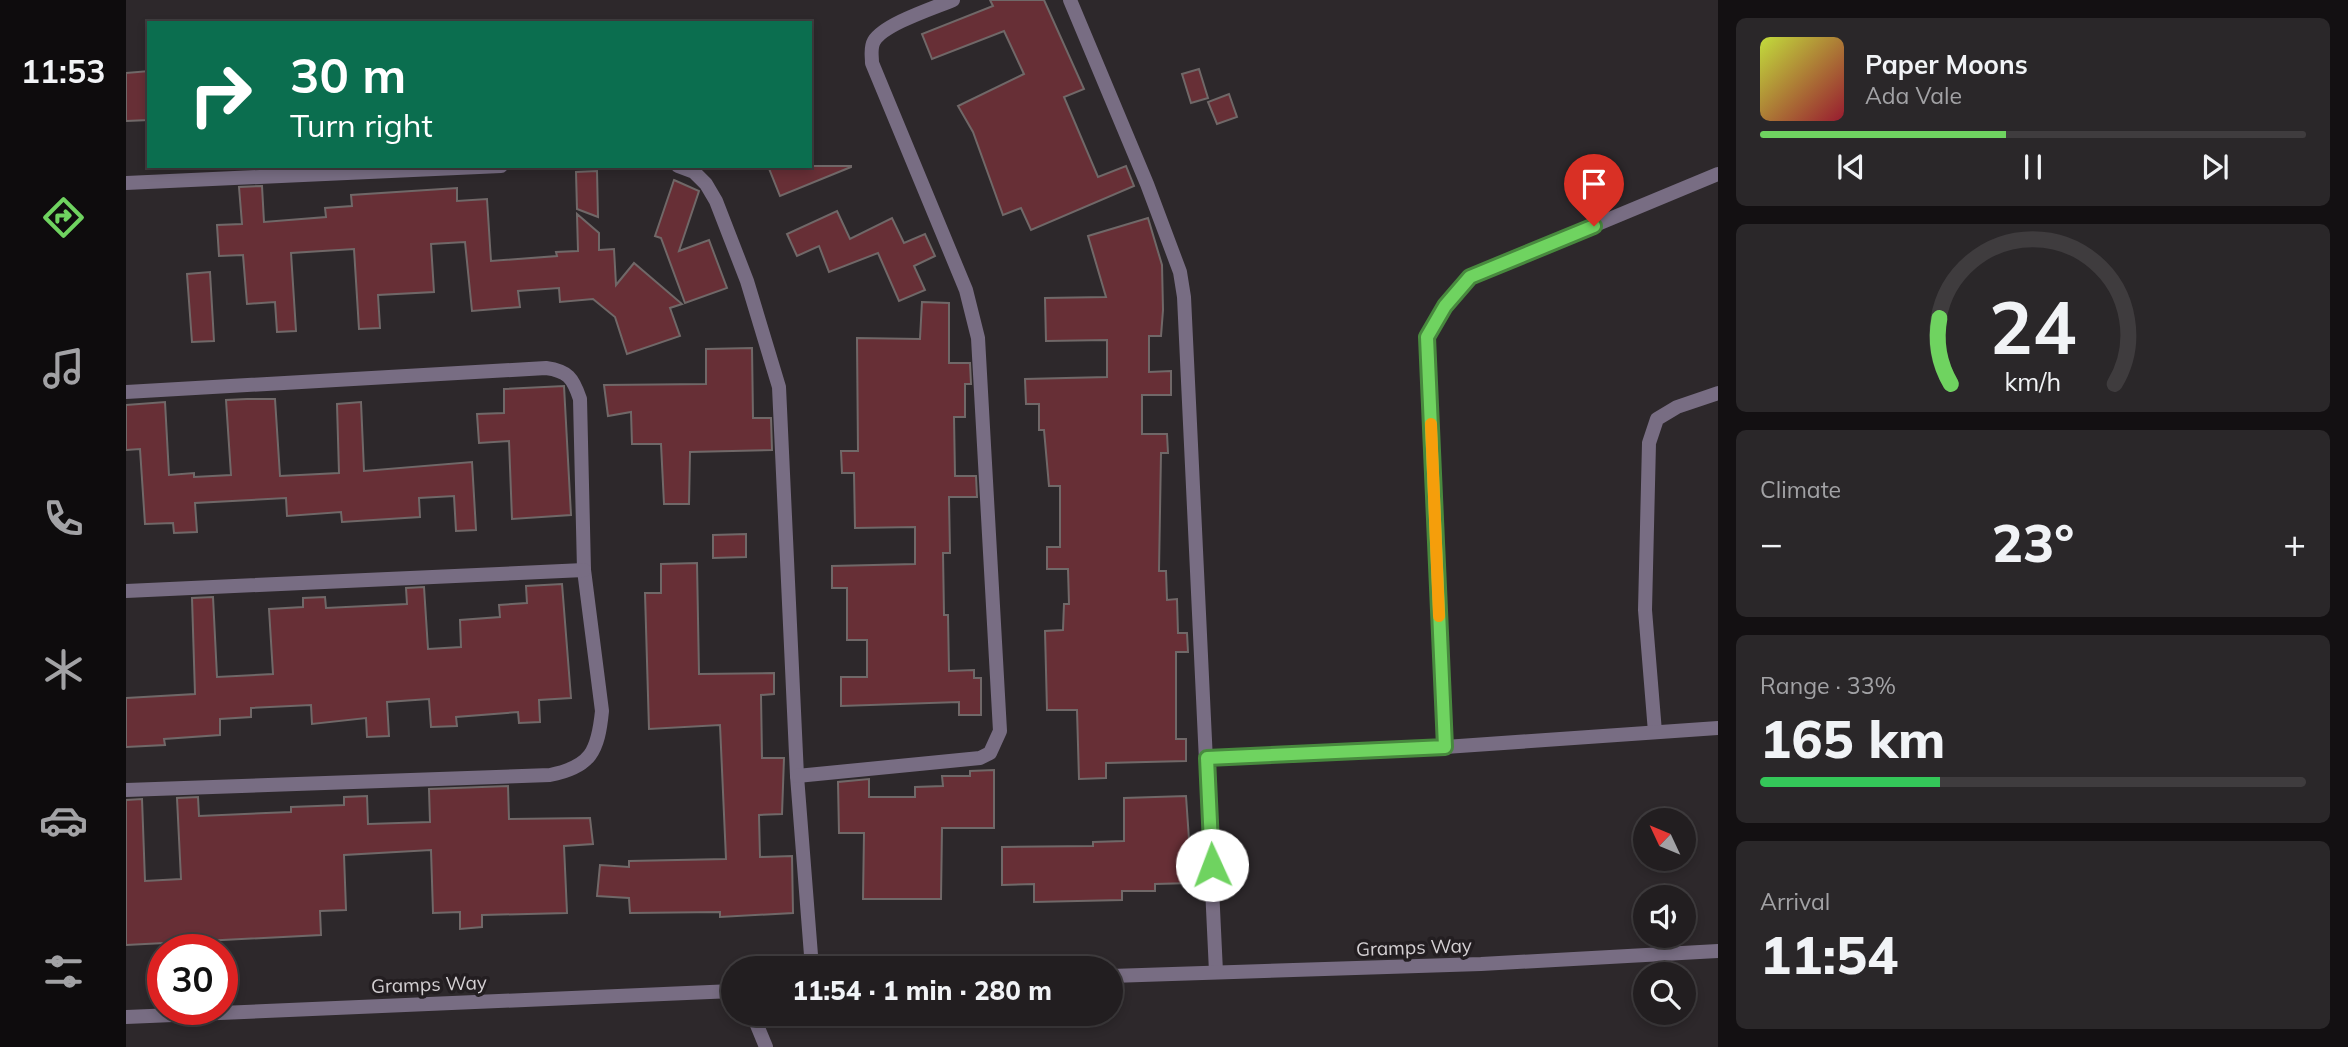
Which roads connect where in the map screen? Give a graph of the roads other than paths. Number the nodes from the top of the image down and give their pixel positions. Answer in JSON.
{"nodes":[{"id":1,"x":953,"y":0,"type":"edge"},
{"id":2,"x":1070,"y":0,"type":"edge"},
{"id":3,"x":457,"y":168,"type":"edge"},
{"id":4,"x":683,"y":168,"type":"edge"},
{"id":5,"x":1718,"y":174,"type":"edge"},
{"id":6,"x":126,"y":183,"type":"edge"},
{"id":7,"x":126,"y":392,"type":"edge"},
{"id":8,"x":1718,"y":393,"type":"edge"},
{"id":9,"x":584,"y":570,"type":"junction"},
{"id":10,"x":126,"y":591,"type":"edge"},
{"id":11,"x":1718,"y":728,"type":"edge"},
{"id":12,"x":1655,"y":732,"type":"junction"},
{"id":13,"x":1445,"y":747,"type":"junction"},
{"id":14,"x":1207,"y":758,"type":"junction"},
{"id":15,"x":797,"y":776,"type":"junction"},
{"id":16,"x":126,"y":790,"type":"edge"},
{"id":17,"x":1718,"y":951,"type":"edge"},
{"id":18,"x":811,"y":956,"type":"edge"},
{"id":19,"x":1216,"y":972,"type":"junction"},
{"id":20,"x":1123,"y":976,"type":"edge"},
{"id":21,"x":721,"y":992,"type":"edge"},
{"id":22,"x":126,"y":1017,"type":"edge"},
{"id":23,"x":757,"y":1026,"type":"edge"},
{"id":24,"x":766,"y":1047,"type":"edge"}],
"edges":[{"from":1,"to":15,"type":"street"},
{"from":2,"to":14,"type":"street"},
{"from":3,"to":6,"type":"street"},
{"from":4,"to":15,"type":"street"},
{"from":5,"to":13,"type":"street"},
{"from":7,"to":9,"type":"street"},
{"from":8,"to":12,"type":"street"},
{"from":9,"to":10,"type":"street"},
{"from":9,"to":16,"type":"street"},
{"from":11,"to":12,"type":"street"},
{"from":12,"to":13,"type":"street"},
{"from":13,"to":14,"type":"street"},
{"from":14,"to":19,"type":"street"},
{"from":15,"to":18,"type":"street"},
{"from":17,"to":19,"type":"street","name":"Gramps Way"},
{"from":19,"to":20,"type":"street","name":"Gramps Way"},
{"from":21,"to":22,"type":"street","name":"Gramps Way"},
{"from":23,"to":24,"type":"street"}]}
